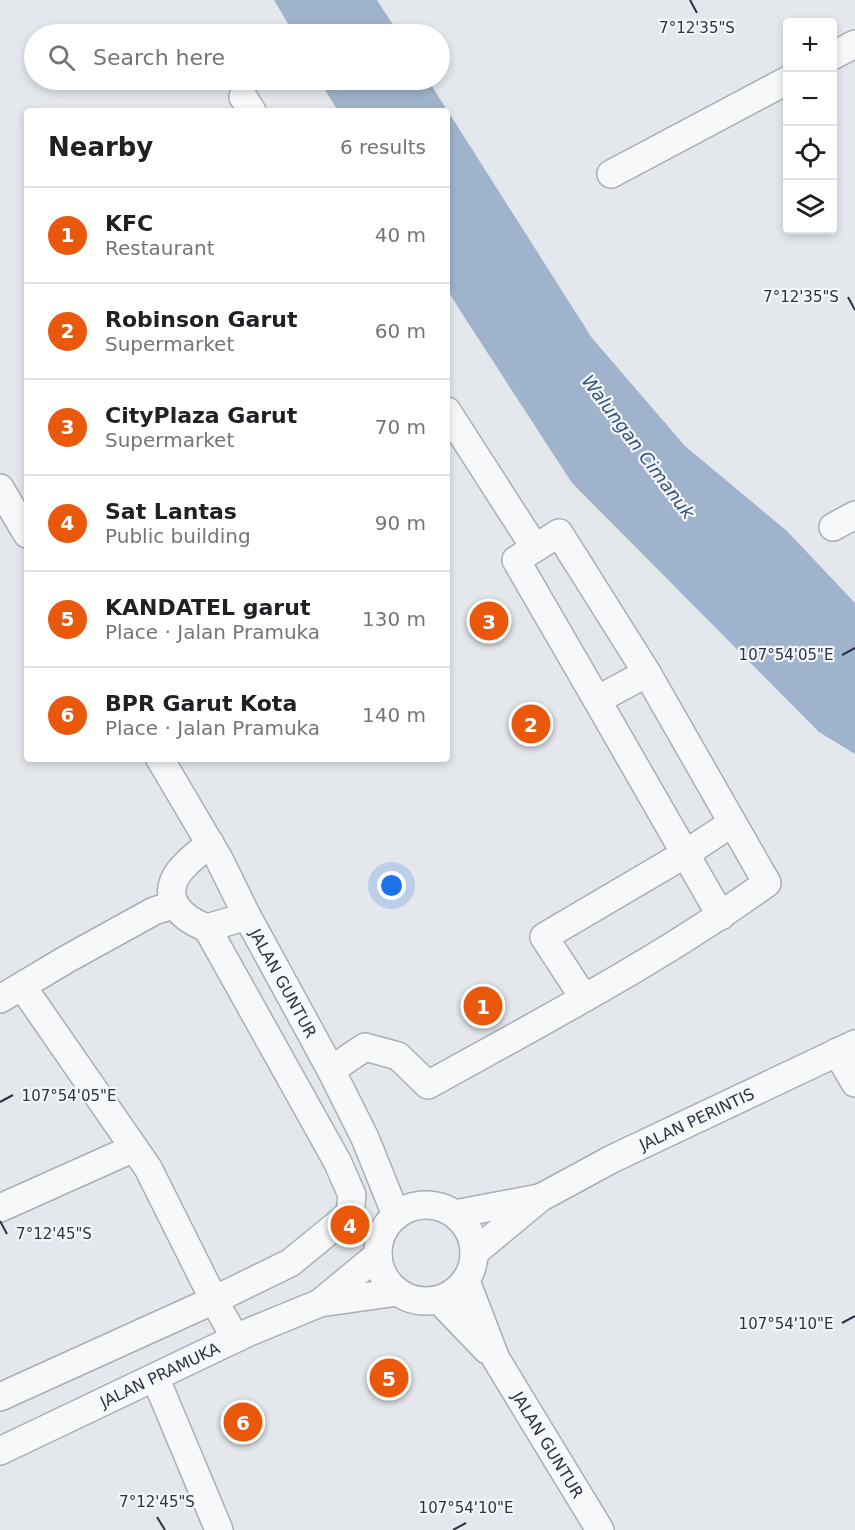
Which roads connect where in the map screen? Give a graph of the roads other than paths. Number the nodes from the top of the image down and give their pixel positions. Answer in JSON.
{"nodes":[{"id":1,"x":855,"y":44,"type":"edge"},
{"id":2,"x":837,"y":53,"type":"edge"},
{"id":3,"x":783,"y":83,"type":"edge"},
{"id":4,"x":611,"y":174,"type":"dead end"},
{"id":5,"x":450,"y":416,"type":"edge"},
{"id":6,"x":0,"y":488,"type":"edge"},
{"id":7,"x":24,"y":529,"type":"edge"},
{"id":8,"x":535,"y":548,"type":"junction"},
{"id":9,"x":647,"y":673,"type":"junction"},
{"id":10,"x":597,"y":700,"type":"junction"},
{"id":11,"x":162,"y":762,"type":"edge"},
{"id":12,"x":732,"y":823,"type":"junction"},
{"id":13,"x":210,"y":843,"type":"junction"},
{"id":14,"x":685,"y":854,"type":"junction"},
{"id":15,"x":173,"y":905,"type":"junction"},
{"id":16,"x":247,"y":916,"type":"junction"},
{"id":17,"x":722,"y":916,"type":"junction"},
{"id":18,"x":207,"y":928,"type":"junction"},
{"id":19,"x":11,"y":993,"type":"edge"},
{"id":20,"x":584,"y":998,"type":"junction"},
{"id":21,"x":846,"y":1048,"type":"edge"},
{"id":22,"x":331,"y":1070,"type":"junction"},
{"id":23,"x":855,"y":1083,"type":"edge"},
{"id":24,"x":134,"y":1148,"type":"junction"},
{"id":25,"x":540,"y":1198,"type":"junction"},
{"id":26,"x":0,"y":1208,"type":"edge"},
{"id":27,"x":455,"y":1214,"type":"junction"},
{"id":28,"x":396,"y":1215,"type":"junction"},
{"id":29,"x":475,"y":1252,"type":"junction"},
{"id":30,"x":378,"y":1255,"type":"junction"},
{"id":31,"x":466,"y":1281,"type":"junction"},
{"id":32,"x":398,"y":1292,"type":"junction"},
{"id":33,"x":214,"y":1300,"type":"junction"},
{"id":34,"x":439,"y":1300,"type":"junction"},
{"id":35,"x":320,"y":1303,"type":"junction"},
{"id":36,"x":235,"y":1338,"type":"junction"},
{"id":37,"x":496,"y":1359,"type":"junction"},
{"id":38,"x":155,"y":1377,"type":"junction"},
{"id":39,"x":0,"y":1397,"type":"edge"},
{"id":40,"x":0,"y":1451,"type":"edge"},
{"id":41,"x":219,"y":1530,"type":"edge"},
{"id":42,"x":600,"y":1530,"type":"edge"}],
"edges":[{"from":1,"to":2,"type":"street"},
{"from":3,"to":4,"type":"street"},
{"from":5,"to":8,"type":"street"},
{"from":6,"to":7,"type":"street"},
{"from":8,"to":9,"type":"street"},
{"from":8,"to":10,"type":"street"},
{"from":9,"to":10,"type":"street"},
{"from":9,"to":12,"type":"street"},
{"from":10,"to":14,"type":"street"},
{"from":11,"to":13,"type":"street","name":"JALAN GUNTUR"},
{"from":12,"to":14,"type":"street"},
{"from":12,"to":17,"type":"street"},
{"from":13,"to":15,"type":"street"},
{"from":13,"to":16,"type":"street","name":"JALAN GUNTUR"},
{"from":14,"to":17,"type":"street"},
{"from":14,"to":20,"type":"street"},
{"from":15,"to":18,"type":"street"},
{"from":15,"to":19,"type":"street"},
{"from":16,"to":18,"type":"street"},
{"from":16,"to":22,"type":"street","name":"JALAN GUNTUR"},
{"from":17,"to":20,"type":"street"},
{"from":18,"to":33,"type":"street"},
{"from":19,"to":24,"type":"street"},
{"from":20,"to":22,"type":"street"},
{"from":21,"to":23,"type":"street"},
{"from":21,"to":25,"type":"street","name":"JALAN PERINTIS"},
{"from":22,"to":28,"type":"street","name":"JALAN GUNTUR"},
{"from":24,"to":26,"type":"street"},
{"from":24,"to":33,"type":"street"},
{"from":25,"to":27,"type":"street","name":"JALAN PERINTIS"},
{"from":25,"to":29,"type":"street","name":"JALAN PERINTIS"},
{"from":27,"to":28,"type":"street"},
{"from":27,"to":29,"type":"street"},
{"from":28,"to":30,"type":"street"},
{"from":29,"to":31,"type":"street"},
{"from":30,"to":32,"type":"street"},
{"from":30,"to":35,"type":"street","name":"JALAN PRAMUKA"},
{"from":31,"to":34,"type":"street"},
{"from":31,"to":37,"type":"street","name":"JALAN GUNTUR"},
{"from":32,"to":34,"type":"street"},
{"from":32,"to":35,"type":"street","name":"JALAN PRAMUKA"},
{"from":33,"to":36,"type":"street"},
{"from":33,"to":39,"type":"street"},
{"from":34,"to":37,"type":"street","name":"JALAN GUNTUR"},
{"from":35,"to":36,"type":"street","name":"JALAN PRAMUKA"},
{"from":36,"to":38,"type":"street","name":"JALAN PRAMUKA"},
{"from":37,"to":42,"type":"street","name":"JALAN GUNTUR"},
{"from":38,"to":40,"type":"street","name":"JALAN PRAMUKA"},
{"from":38,"to":41,"type":"street"}]}
